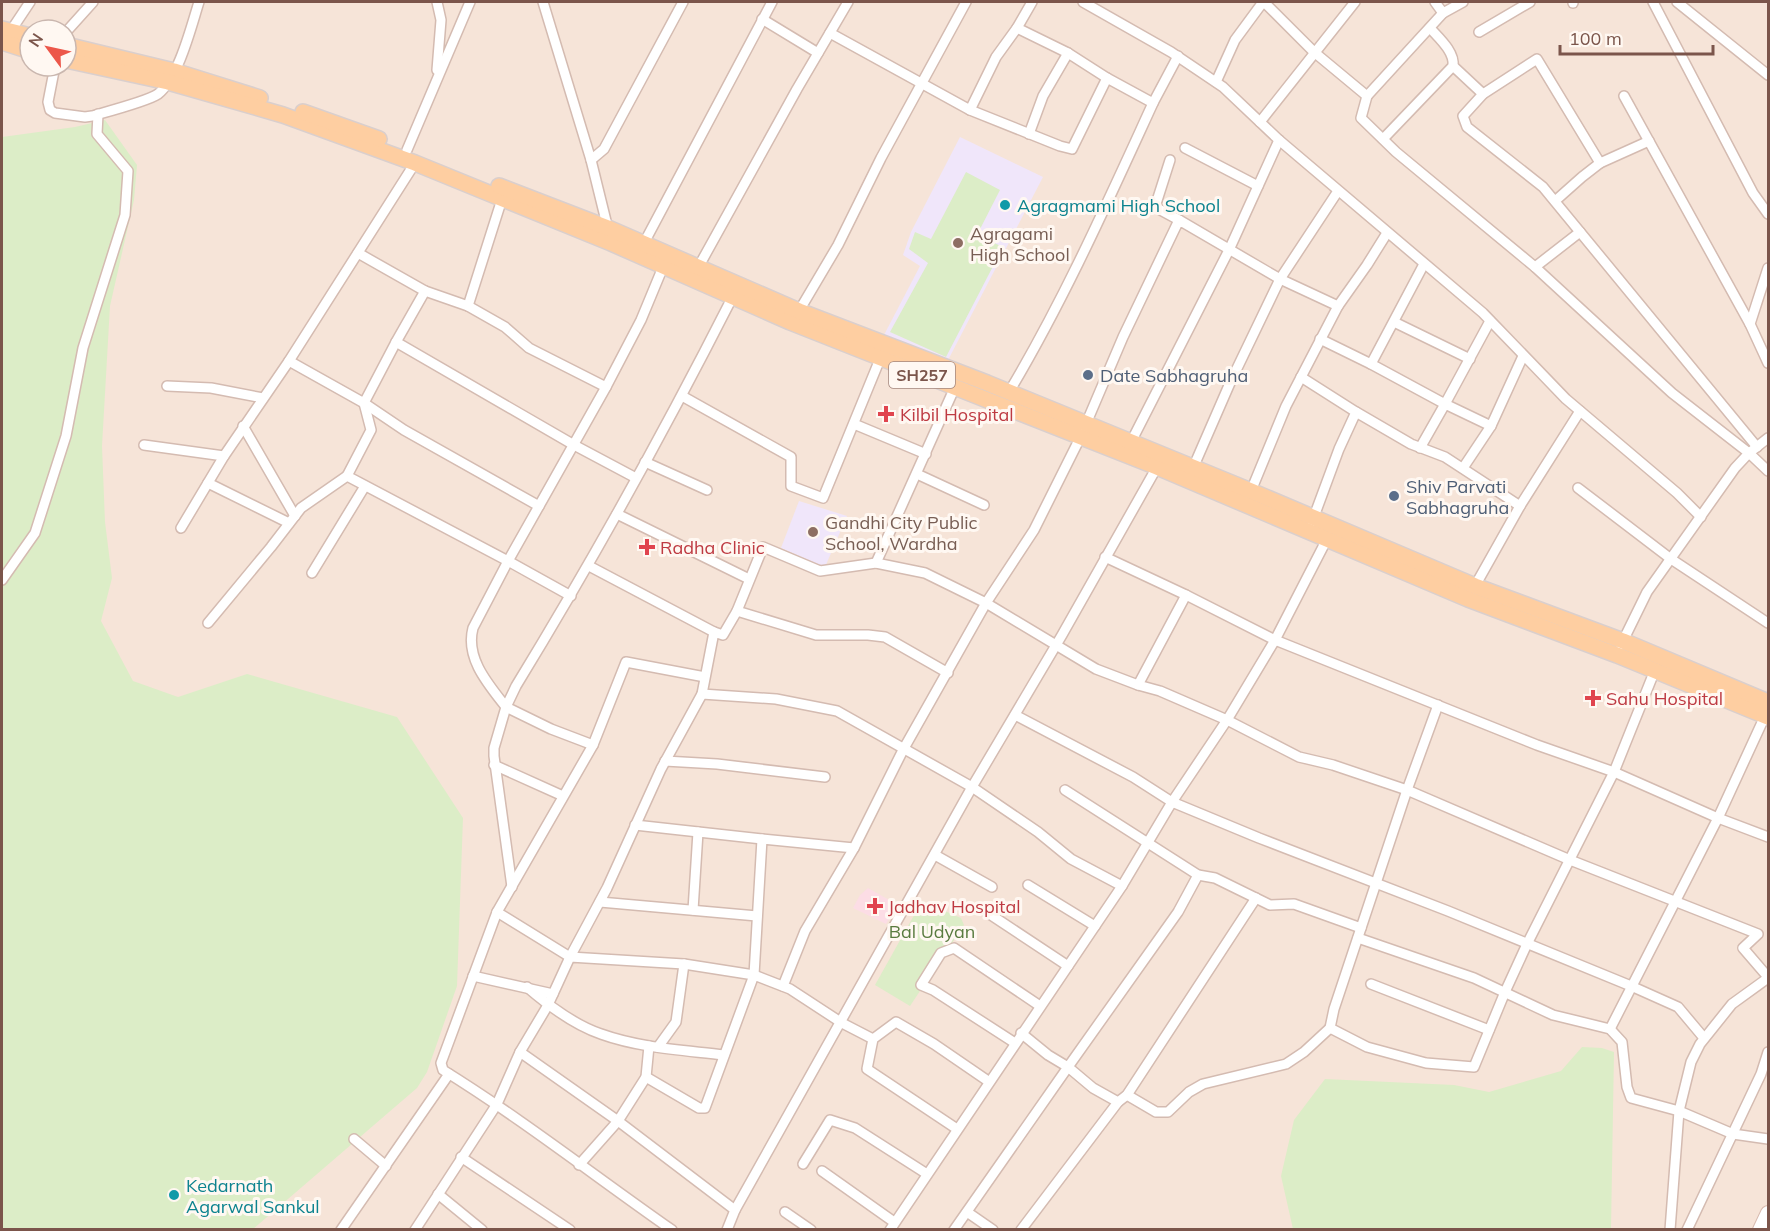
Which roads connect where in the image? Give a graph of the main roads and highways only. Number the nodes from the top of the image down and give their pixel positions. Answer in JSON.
{"nodes":[{"id":1,"x":4,"y":34,"type":"edge"},
{"id":2,"x":18,"y":43,"type":"edge"},
{"id":3,"x":78,"y":49,"type":"edge"},
{"id":4,"x":78,"y":62,"type":"edge"},
{"id":5,"x":171,"y":76,"type":"junction"},
{"id":6,"x":411,"y":157,"type":"junction"},
{"id":7,"x":610,"y":236,"type":"junction"},
{"id":8,"x":1083,"y":431,"type":"junction"},
{"id":9,"x":1311,"y":525,"type":"junction"},
{"id":10,"x":1620,"y":648,"type":"junction"},
{"id":11,"x":1767,"y":712,"type":"edge"}],
"edges":[{"from":1,"to":2,"type":"main road"},
{"from":3,"to":5,"type":"main road","number":"SH257"},
{"from":4,"to":5,"type":"main road","number":"SH257"},
{"from":5,"to":6,"type":"main road","number":"SH257"},
{"from":6,"to":7,"type":"main road","number":"SH257"},
{"from":6,"to":7,"type":"main road","number":"SH257"},
{"from":7,"to":8,"type":"main road","number":"SH257"},
{"from":7,"to":8,"type":"main road","number":"SH257"},
{"from":8,"to":9,"type":"main road","number":"SH257"},
{"from":8,"to":9,"type":"main road","number":"SH257"},
{"from":9,"to":10,"type":"main road","number":"SH257"},
{"from":9,"to":10,"type":"main road","number":"SH257"},
{"from":10,"to":11,"type":"main road","number":"SH257"},
{"from":10,"to":11,"type":"main road","number":"SH257"}]}
